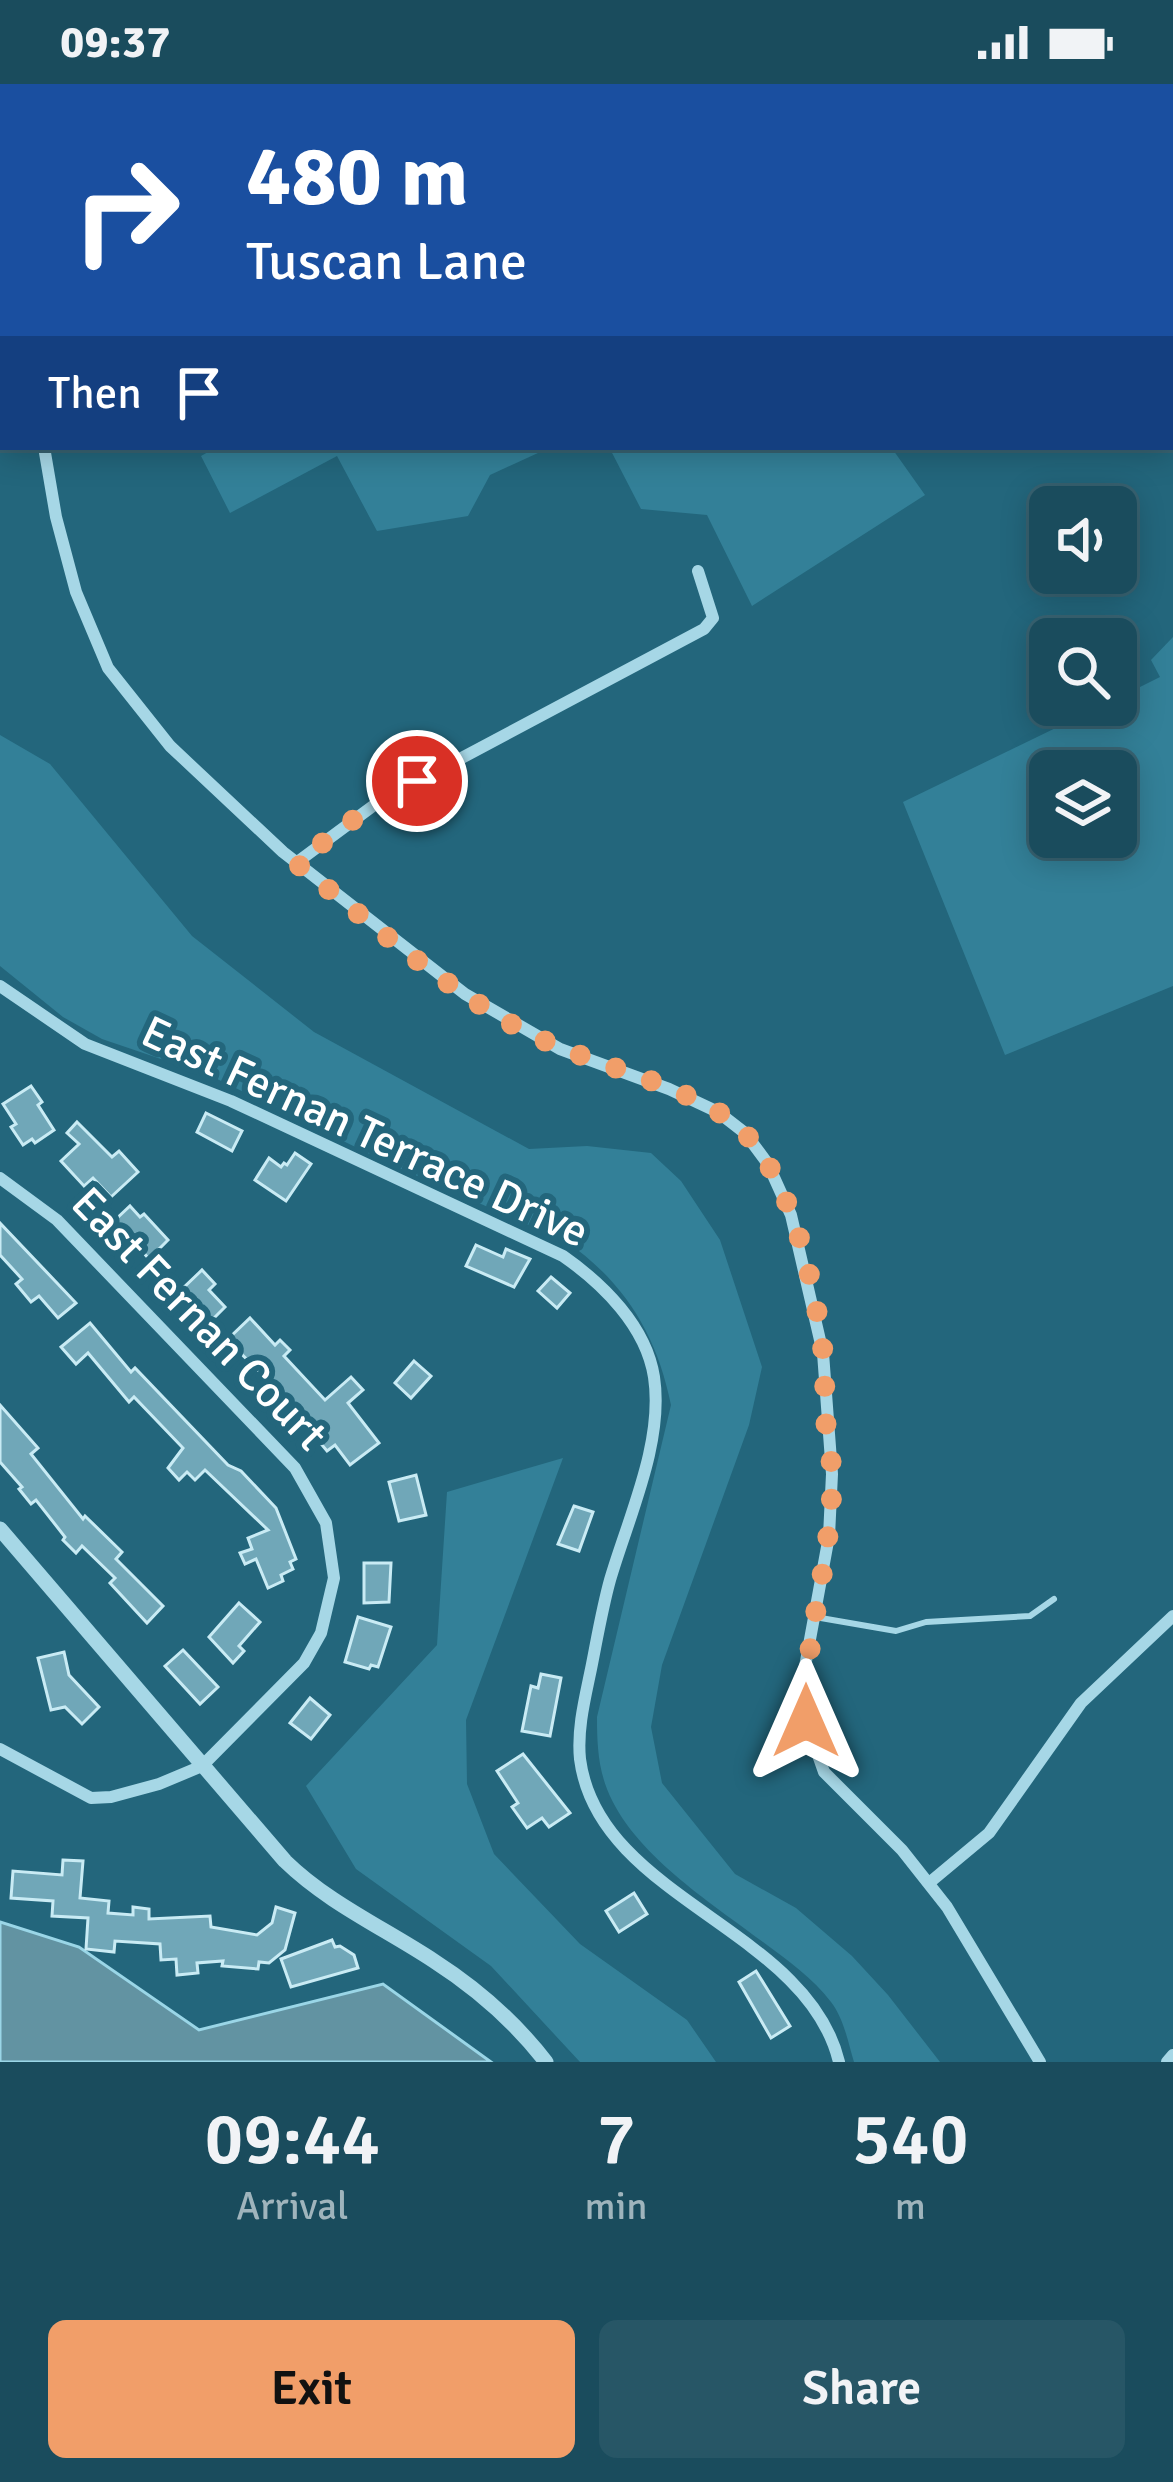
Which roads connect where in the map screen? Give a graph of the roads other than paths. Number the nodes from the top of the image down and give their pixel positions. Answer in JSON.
{"nodes":[{"id":1,"x":45,"y":450,"type":"edge"},
{"id":2,"x":698,"y":571,"type":"dead end"},
{"id":3,"x":296,"y":863,"type":"junction"},
{"id":4,"x":0,"y":986,"type":"edge"},
{"id":5,"x":0,"y":1178,"type":"edge"},
{"id":6,"x":0,"y":1529,"type":"edge"},
{"id":7,"x":1054,"y":1599,"type":"dead end"},
{"id":8,"x":1173,"y":1616,"type":"edge"},
{"id":9,"x":812,"y":1617,"type":"junction"},
{"id":10,"x":0,"y":1749,"type":"edge"},
{"id":11,"x":202,"y":1766,"type":"junction"},
{"id":12,"x":929,"y":1882,"type":"junction"},
{"id":13,"x":546,"y":2062,"type":"edge"},
{"id":14,"x":839,"y":2062,"type":"edge"},
{"id":15,"x":1040,"y":2062,"type":"edge"}],
"edges":[{"from":1,"to":3,"type":"street"},
{"from":2,"to":3,"type":"street"},
{"from":3,"to":9,"type":"street"},
{"from":4,"to":14,"type":"street","name":"East Fernan Terrace Drive"},
{"from":5,"to":11,"type":"street","name":"East Fernan Court"},
{"from":6,"to":11,"type":"street"},
{"from":7,"to":9,"type":"lane"},
{"from":8,"to":12,"type":"street"},
{"from":9,"to":12,"type":"street"},
{"from":10,"to":11,"type":"street"},
{"from":11,"to":13,"type":"street"},
{"from":12,"to":15,"type":"street"}]}
